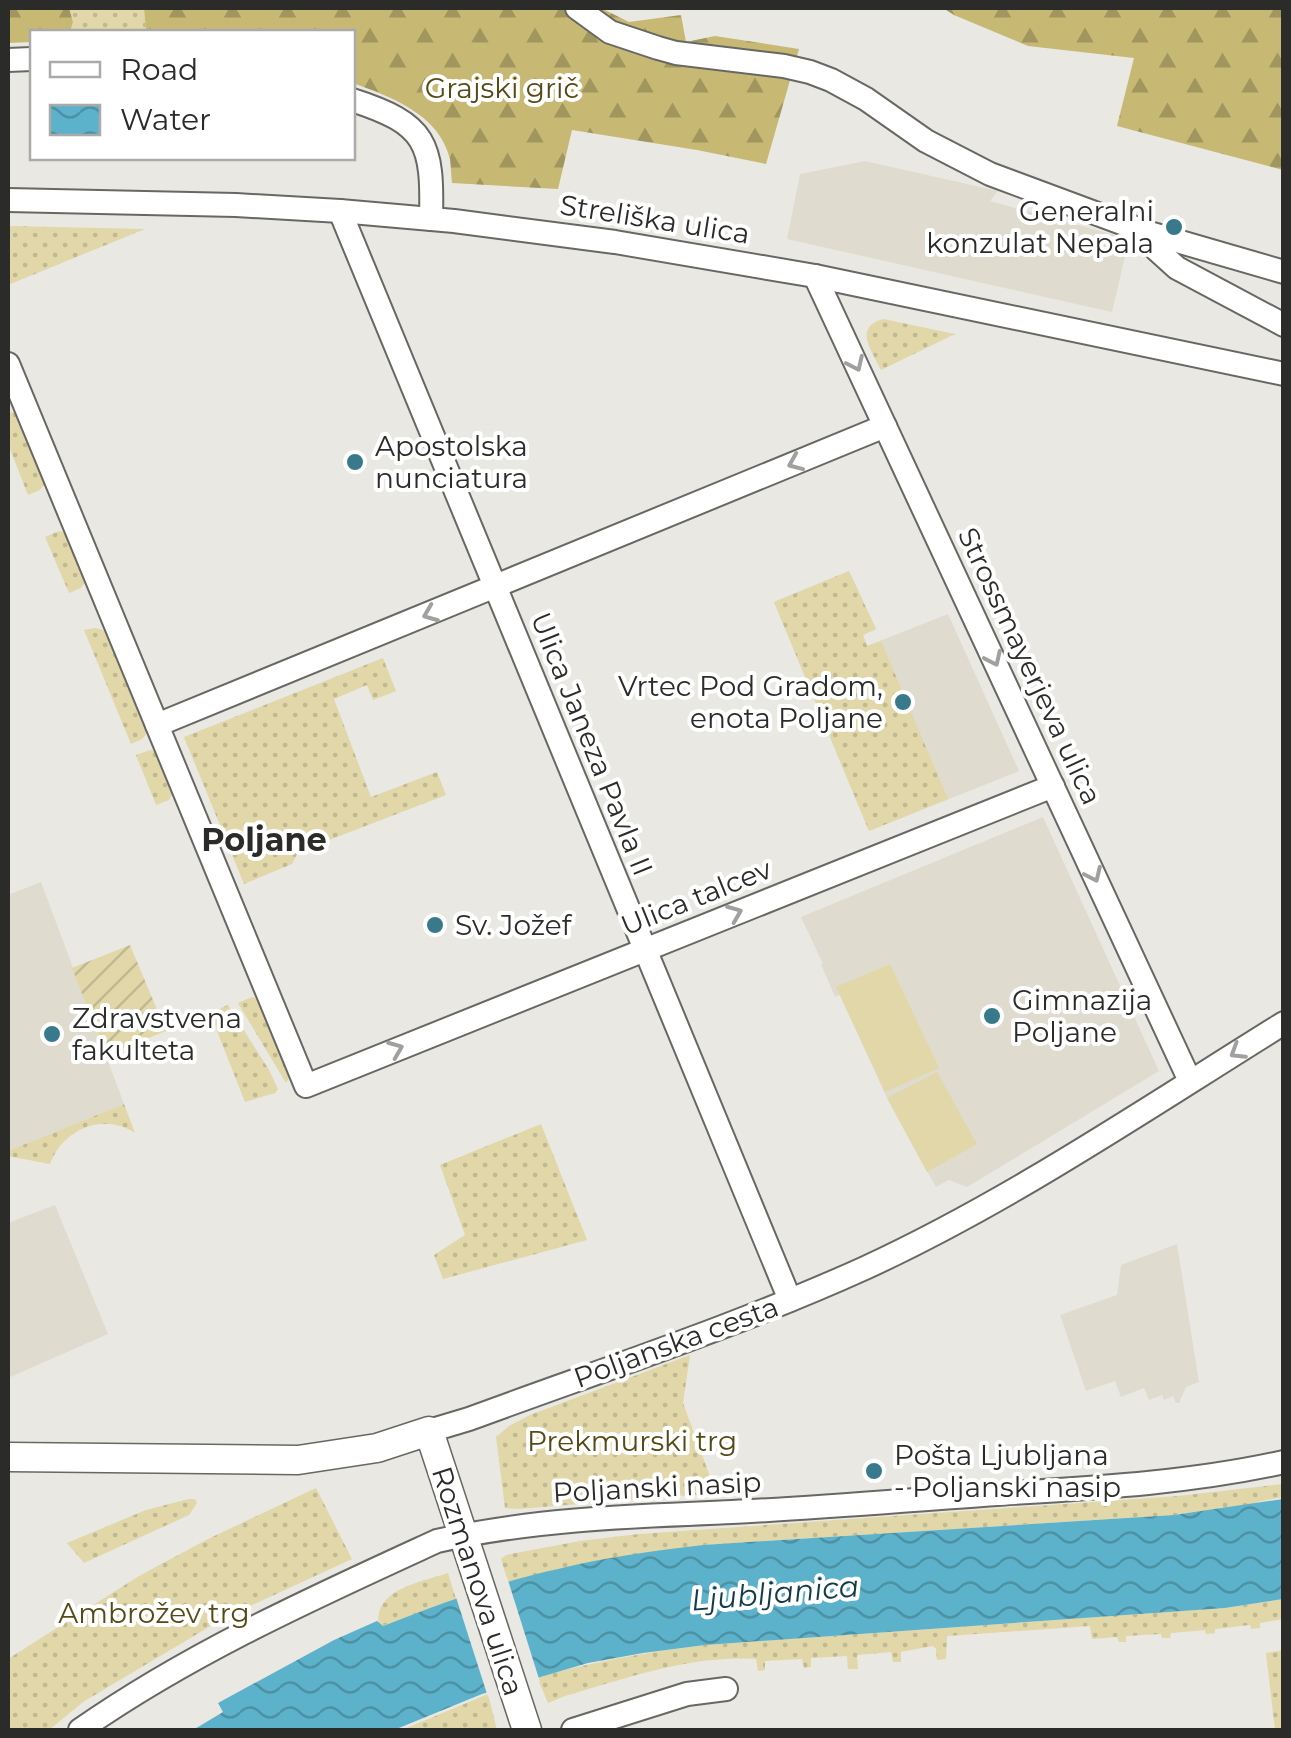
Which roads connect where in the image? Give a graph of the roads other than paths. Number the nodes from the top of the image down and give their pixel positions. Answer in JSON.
{"nodes":[{"id":1,"x":577,"y":8,"type":"edge"},
{"id":2,"x":355,"y":101,"type":"edge"},
{"id":3,"x":8,"y":200,"type":"edge"},
{"id":4,"x":340,"y":211,"type":"junction"},
{"id":5,"x":431,"y":219,"type":"junction"},
{"id":6,"x":1146,"y":232,"type":"junction"},
{"id":7,"x":1284,"y":272,"type":"edge"},
{"id":8,"x":815,"y":276,"type":"junction"},
{"id":9,"x":1284,"y":325,"type":"edge"},
{"id":10,"x":8,"y":364,"type":"edge"},
{"id":11,"x":1284,"y":374,"type":"edge"},
{"id":12,"x":885,"y":426,"type":"junction"},
{"id":13,"x":495,"y":587,"type":"junction"},
{"id":14,"x":156,"y":726,"type":"junction"},
{"id":15,"x":1053,"y":786,"type":"junction"},
{"id":16,"x":644,"y":949,"type":"junction"},
{"id":17,"x":1284,"y":1023,"type":"edge"},
{"id":18,"x":1190,"y":1081,"type":"junction"},
{"id":19,"x":790,"y":1300,"type":"junction"},
{"id":20,"x":429,"y":1432,"type":"junction"},
{"id":21,"x":8,"y":1456,"type":"edge"},
{"id":22,"x":1284,"y":1462,"type":"edge"},
{"id":23,"x":464,"y":1534,"type":"junction"},
{"id":24,"x":726,"y":1689,"type":"dead end"},
{"id":25,"x":524,"y":1720,"type":"edge"},
{"id":26,"x":80,"y":1730,"type":"edge"},
{"id":27,"x":573,"y":1730,"type":"edge"}],
"edges":[{"from":1,"to":6,"type":"street"},
{"from":2,"to":5,"type":"street"},
{"from":3,"to":4,"type":"street","name":"Streliška ulica"},
{"from":4,"to":5,"type":"street","name":"Streliška ulica"},
{"from":4,"to":13,"type":"street","name":"Ulica Janeza Pavla II"},
{"from":5,"to":8,"type":"street","name":"Streliška ulica"},
{"from":6,"to":7,"type":"street"},
{"from":6,"to":9,"type":"street"},
{"from":8,"to":11,"type":"street","name":"Streliška ulica"},
{"from":8,"to":12,"type":"street","name":"Strossmayerjeva ulica","one_way":true},
{"from":10,"to":14,"type":"street"},
{"from":12,"to":13,"type":"street","one_way":true},
{"from":12,"to":15,"type":"street","name":"Strossmayerjeva ulica","one_way":true},
{"from":13,"to":14,"type":"street","one_way":true},
{"from":13,"to":16,"type":"street","name":"Ulica Janeza Pavla II"},
{"from":14,"to":16,"type":"street","name":"Ulica talcev","one_way":true},
{"from":16,"to":15,"type":"street","name":"Ulica talcev","one_way":true},
{"from":15,"to":18,"type":"street","name":"Strossmayerjeva ulica","one_way":true},
{"from":16,"to":19,"type":"street","name":"Ulica Janeza Pavla II"},
{"from":17,"to":18,"type":"street","name":"Poljanska cesta","one_way":true},
{"from":18,"to":19,"type":"street","name":"Poljanska cesta"},
{"from":19,"to":20,"type":"street","name":"Poljanska cesta"},
{"from":20,"to":21,"type":"street","name":"Poljanska cesta"},
{"from":20,"to":23,"type":"street","name":"Rozmanova ulica"},
{"from":22,"to":23,"type":"street","name":"Poljanski nasip"},
{"from":23,"to":25,"type":"street","name":"Rozmanova ulica"},
{"from":23,"to":26,"type":"street","name":"Poljanski nasip"},
{"from":24,"to":27,"type":"street"}]}
